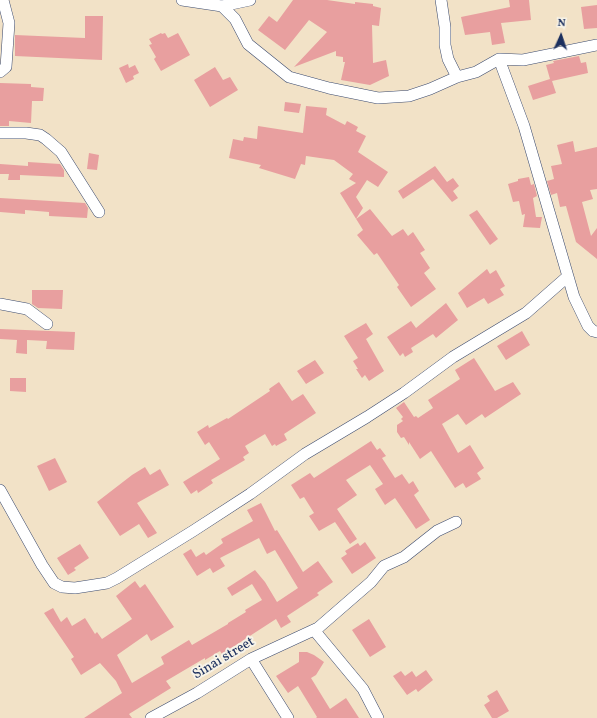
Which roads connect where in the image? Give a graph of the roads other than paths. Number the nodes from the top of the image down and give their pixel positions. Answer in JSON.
{"nodes":[{"id":1,"x":3,"y":0,"type":"edge"},
{"id":2,"x":182,"y":0,"type":"edge"},
{"id":3,"x":250,"y":0,"type":"edge"},
{"id":4,"x":441,"y":0,"type":"edge"},
{"id":5,"x":222,"y":6,"type":"junction"},
{"id":6,"x":597,"y":45,"type":"edge"},
{"id":7,"x":499,"y":59,"type":"junction"},
{"id":8,"x":0,"y":72,"type":"edge"},
{"id":9,"x":456,"y":77,"type":"junction"},
{"id":10,"x":0,"y":133,"type":"edge"},
{"id":11,"x":99,"y":212,"type":"dead end"},
{"id":12,"x":567,"y":277,"type":"junction"},
{"id":13,"x":0,"y":304,"type":"edge"},
{"id":14,"x":47,"y":324,"type":"dead end"},
{"id":15,"x":595,"y":333,"type":"edge"},
{"id":16,"x":0,"y":490,"type":"edge"},
{"id":17,"x":456,"y":522,"type":"dead end"},
{"id":18,"x":314,"y":630,"type":"junction"},
{"id":19,"x":251,"y":659,"type":"junction"},
{"id":20,"x":151,"y":718,"type":"edge"},
{"id":21,"x":288,"y":718,"type":"edge"},
{"id":22,"x":378,"y":718,"type":"edge"}],
"edges":[{"from":1,"to":8,"type":"street"},
{"from":2,"to":5,"type":"street"},
{"from":3,"to":5,"type":"street"},
{"from":4,"to":9,"type":"street"},
{"from":5,"to":9,"type":"street"},
{"from":6,"to":7,"type":"street"},
{"from":7,"to":9,"type":"street"},
{"from":7,"to":12,"type":"street"},
{"from":10,"to":11,"type":"street"},
{"from":12,"to":15,"type":"street"},
{"from":12,"to":16,"type":"street"},
{"from":13,"to":14,"type":"street"},
{"from":17,"to":18,"type":"street","name":"Sinai street"},
{"from":18,"to":19,"type":"street","name":"Sinai street"},
{"from":18,"to":22,"type":"street"},
{"from":19,"to":20,"type":"street","name":"Sinai street"},
{"from":19,"to":21,"type":"street"}]}
